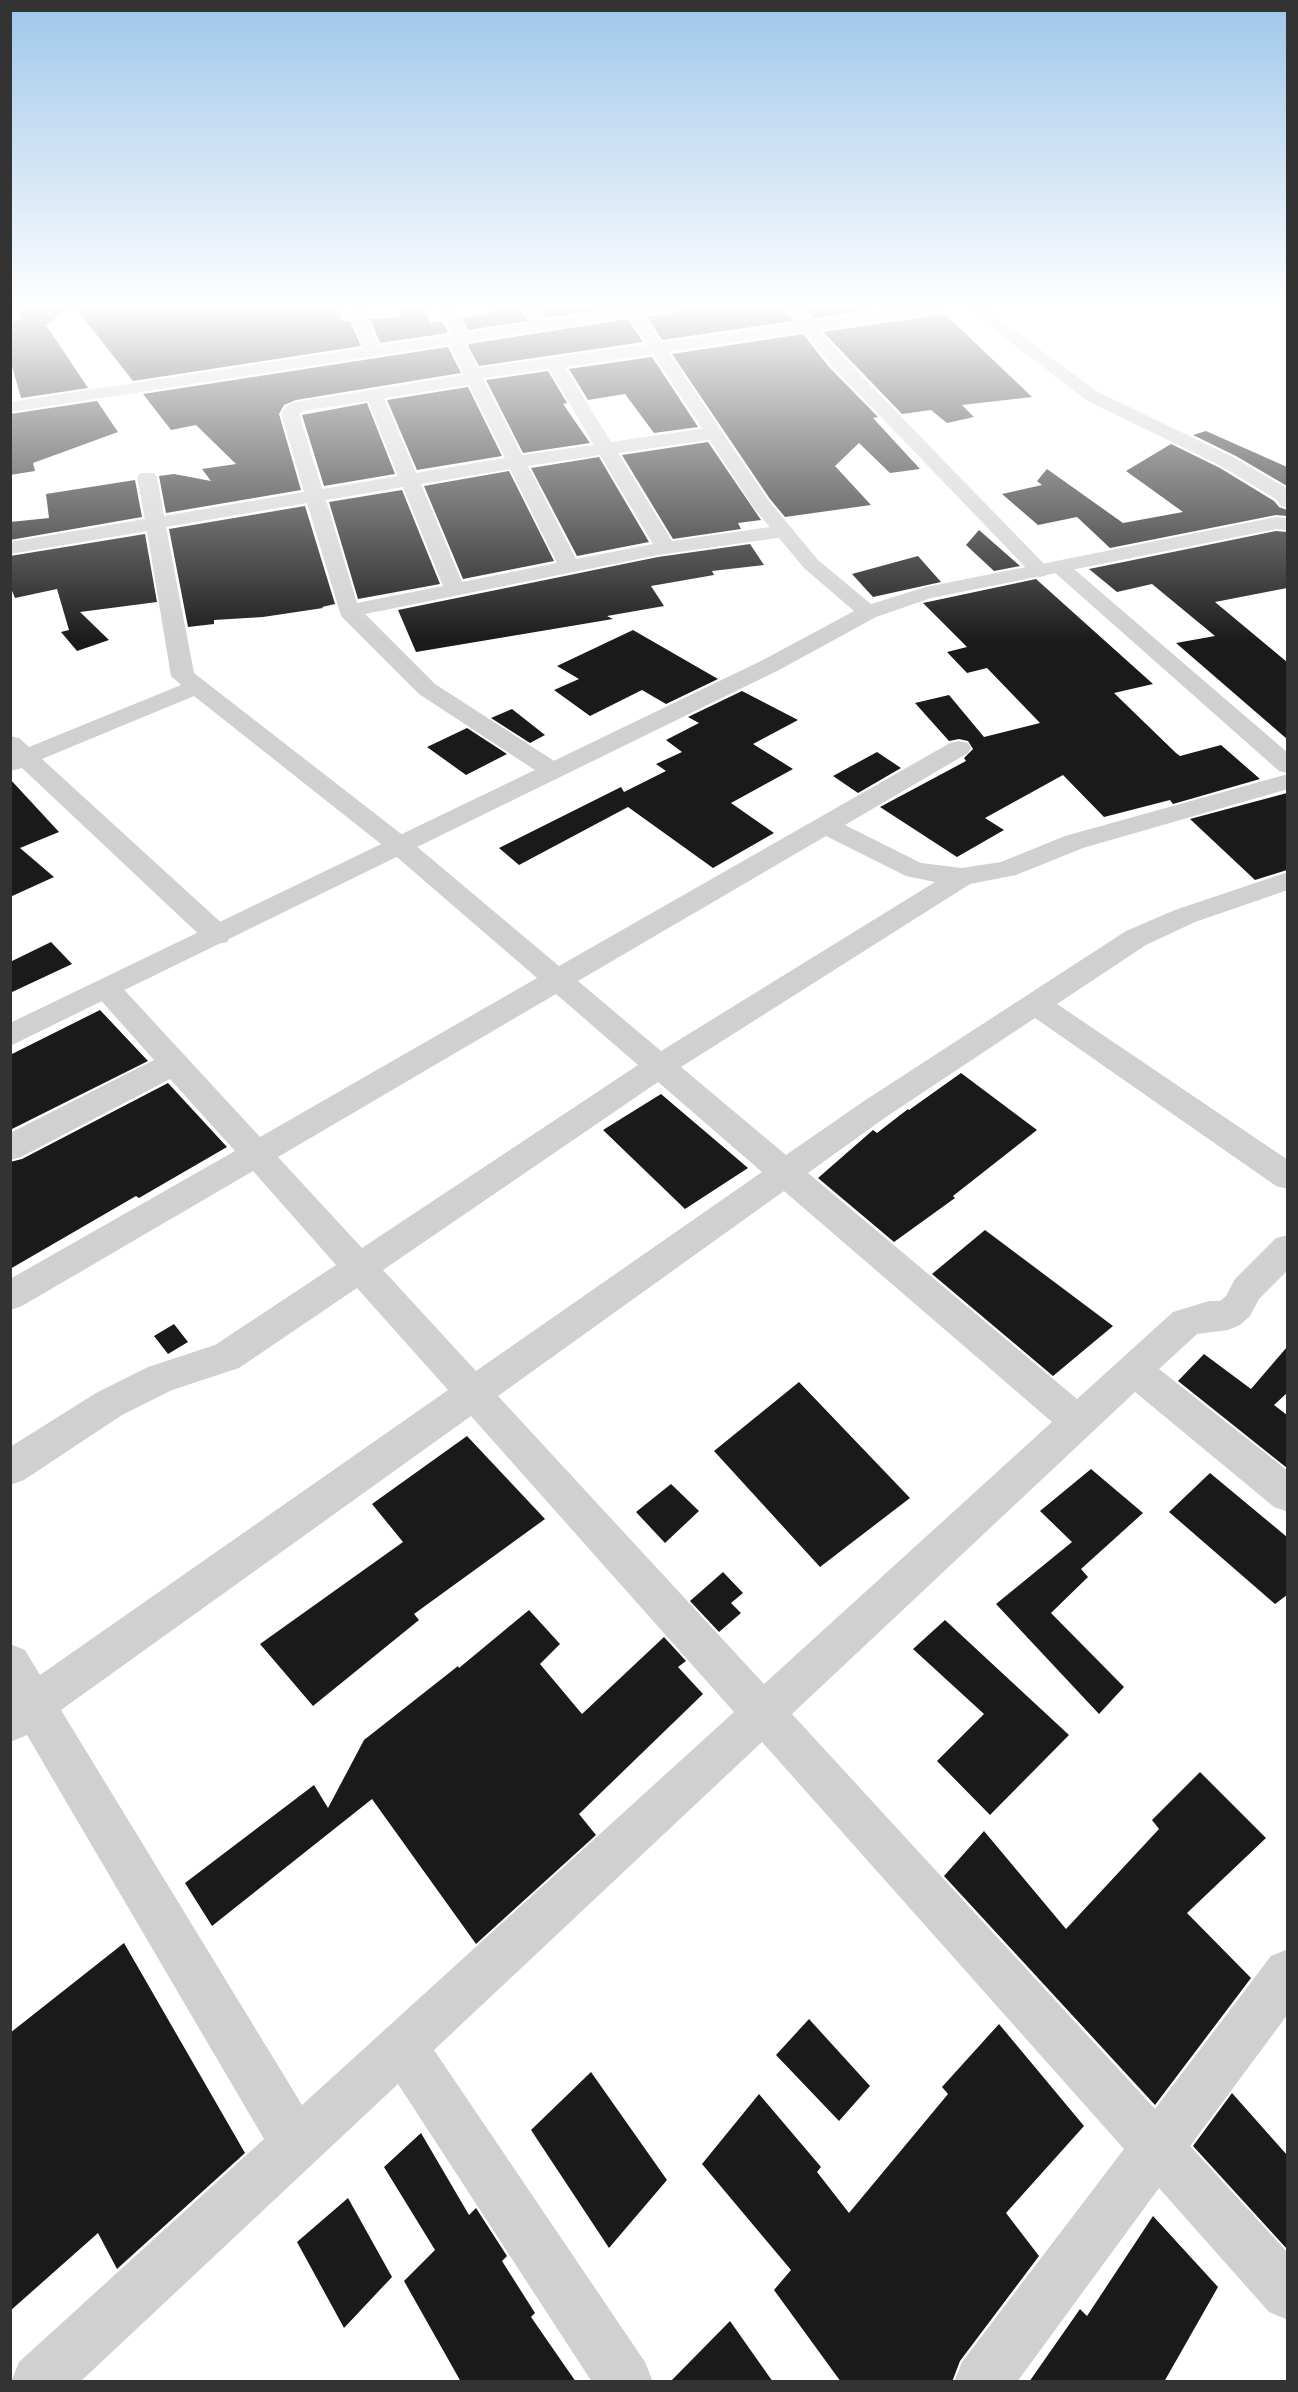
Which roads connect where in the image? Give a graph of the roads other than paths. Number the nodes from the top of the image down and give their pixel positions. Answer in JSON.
{"nodes":[{"id":1,"x":291,"y":418,"type":"edge"},
{"id":2,"x":383,"y":418,"type":"edge"},
{"id":3,"x":494,"y":418,"type":"edge"},
{"id":4,"x":587,"y":418,"type":"edge"},
{"id":5,"x":704,"y":418,"type":"edge"},
{"id":6,"x":895,"y":418,"type":"edge"},
{"id":7,"x":1137,"y":418,"type":"edge"},
{"id":8,"x":714,"y":433,"type":"junction"},
{"id":9,"x":606,"y":449,"type":"junction"},
{"id":10,"x":516,"y":462,"type":"junction"},
{"id":11,"x":147,"y":477,"type":"dead end"},
{"id":12,"x":408,"y":481,"type":"junction"},
{"id":13,"x":315,"y":497,"type":"junction"},
{"id":14,"x":1287,"y":502,"type":"edge"},
{"id":15,"x":155,"y":524,"type":"junction"},
{"id":16,"x":1287,"y":524,"type":"edge"},
{"id":17,"x":784,"y":531,"type":"junction"},
{"id":18,"x":10,"y":548,"type":"edge"},
{"id":19,"x":666,"y":548,"type":"junction"},
{"id":20,"x":568,"y":567,"type":"junction"},
{"id":21,"x":1050,"y":569,"type":"junction"},
{"id":22,"x":454,"y":590,"type":"junction"},
{"id":23,"x":349,"y":611,"type":"junction"},
{"id":24,"x":868,"y":612,"type":"junction"},
{"id":25,"x":197,"y":687,"type":"junction"},
{"id":26,"x":959,"y":748,"type":"dead end"},
{"id":27,"x":16,"y":755,"type":"edge"},
{"id":28,"x":1287,"y":766,"type":"edge"},
{"id":29,"x":553,"y":771,"type":"junction"},
{"id":30,"x":1287,"y":781,"type":"edge"},
{"id":31,"x":825,"y":825,"type":"junction"},
{"id":32,"x":400,"y":846,"type":"junction"},
{"id":33,"x":962,"y":877,"type":"junction"},
{"id":34,"x":1287,"y":880,"type":"edge"},
{"id":35,"x":217,"y":935,"type":"junction"},
{"id":36,"x":559,"y":979,"type":"junction"},
{"id":37,"x":107,"y":988,"type":"junction"},
{"id":38,"x":1036,"y":1004,"type":"junction"},
{"id":39,"x":10,"y":1036,"type":"edge"},
{"id":40,"x":175,"y":1063,"type":"junction"},
{"id":41,"x":660,"y":1066,"type":"junction"},
{"id":42,"x":10,"y":1148,"type":"edge"},
{"id":43,"x":257,"y":1154,"type":"junction"},
{"id":44,"x":784,"y":1173,"type":"junction"},
{"id":45,"x":1287,"y":1177,"type":"edge"},
{"id":46,"x":1287,"y":1248,"type":"edge"},
{"id":47,"x":358,"y":1266,"type":"junction"},
{"id":48,"x":10,"y":1296,"type":"edge"},
{"id":49,"x":1134,"y":1370,"type":"junction"},
{"id":50,"x":474,"y":1393,"type":"junction"},
{"id":51,"x":1078,"y":1422,"type":"junction"},
{"id":52,"x":10,"y":1468,"type":"edge"},
{"id":53,"x":1287,"y":1495,"type":"edge"},
{"id":54,"x":10,"y":1665,"type":"edge"},
{"id":55,"x":22,"y":1713,"type":"edge"},
{"id":56,"x":763,"y":1713,"type":"junction"},
{"id":57,"x":1287,"y":1973,"type":"edge"},
{"id":58,"x":402,"y":2046,"type":"junction"},
{"id":59,"x":296,"y":2144,"type":"junction"},
{"id":60,"x":1156,"y":2148,"type":"junction"},
{"id":61,"x":1287,"y":2293,"type":"edge"},
{"id":62,"x":39,"y":2382,"type":"edge"},
{"id":63,"x":625,"y":2382,"type":"edge"},
{"id":64,"x":982,"y":2382,"type":"edge"}],
"edges":[{"from":1,"to":13,"type":"street"},
{"from":2,"to":12,"type":"street"},
{"from":3,"to":10,"type":"street"},
{"from":4,"to":9,"type":"street"},
{"from":5,"to":8,"type":"street"},
{"from":6,"to":21,"type":"street"},
{"from":7,"to":14,"type":"street"},
{"from":8,"to":9,"type":"street"},
{"from":8,"to":17,"type":"street"},
{"from":9,"to":10,"type":"street"},
{"from":9,"to":19,"type":"street"},
{"from":10,"to":12,"type":"street"},
{"from":10,"to":20,"type":"street"},
{"from":11,"to":15,"type":"street"},
{"from":12,"to":13,"type":"street"},
{"from":12,"to":22,"type":"street"},
{"from":13,"to":15,"type":"street"},
{"from":13,"to":23,"type":"street"},
{"from":15,"to":18,"type":"street"},
{"from":15,"to":25,"type":"street"},
{"from":16,"to":21,"type":"street"},
{"from":17,"to":19,"type":"street"},
{"from":17,"to":24,"type":"street"},
{"from":19,"to":20,"type":"street"},
{"from":20,"to":22,"type":"street"},
{"from":21,"to":24,"type":"street"},
{"from":21,"to":28,"type":"street"},
{"from":22,"to":23,"type":"street"},
{"from":23,"to":29,"type":"street"},
{"from":24,"to":29,"type":"street"},
{"from":25,"to":27,"type":"street"},
{"from":25,"to":32,"type":"street"},
{"from":26,"to":31,"type":"street"},
{"from":27,"to":35,"type":"street"},
{"from":29,"to":32,"type":"street"},
{"from":30,"to":33,"type":"street"},
{"from":31,"to":33,"type":"street"},
{"from":31,"to":36,"type":"street"},
{"from":32,"to":35,"type":"street"},
{"from":32,"to":36,"type":"street"},
{"from":33,"to":41,"type":"street"},
{"from":34,"to":38,"type":"street"},
{"from":35,"to":37,"type":"street"},
{"from":36,"to":41,"type":"street"},
{"from":36,"to":43,"type":"street"},
{"from":37,"to":39,"type":"street"},
{"from":37,"to":40,"type":"street"},
{"from":38,"to":44,"type":"street"},
{"from":38,"to":45,"type":"street"},
{"from":40,"to":42,"type":"street"},
{"from":40,"to":43,"type":"street"},
{"from":41,"to":44,"type":"street"},
{"from":41,"to":47,"type":"street"},
{"from":43,"to":47,"type":"street"},
{"from":43,"to":48,"type":"street"},
{"from":44,"to":50,"type":"street"},
{"from":44,"to":51,"type":"street"},
{"from":46,"to":49,"type":"street"},
{"from":47,"to":50,"type":"street"},
{"from":47,"to":52,"type":"street"},
{"from":49,"to":51,"type":"street"},
{"from":49,"to":53,"type":"street"},
{"from":50,"to":55,"type":"street"},
{"from":50,"to":56,"type":"street"},
{"from":51,"to":56,"type":"street"},
{"from":54,"to":55,"type":"street"},
{"from":55,"to":59,"type":"street"},
{"from":56,"to":58,"type":"street"},
{"from":56,"to":60,"type":"street"},
{"from":57,"to":60,"type":"street"},
{"from":58,"to":59,"type":"street"},
{"from":58,"to":63,"type":"street"},
{"from":59,"to":62,"type":"street"},
{"from":60,"to":61,"type":"street"},
{"from":60,"to":64,"type":"street"}]}
